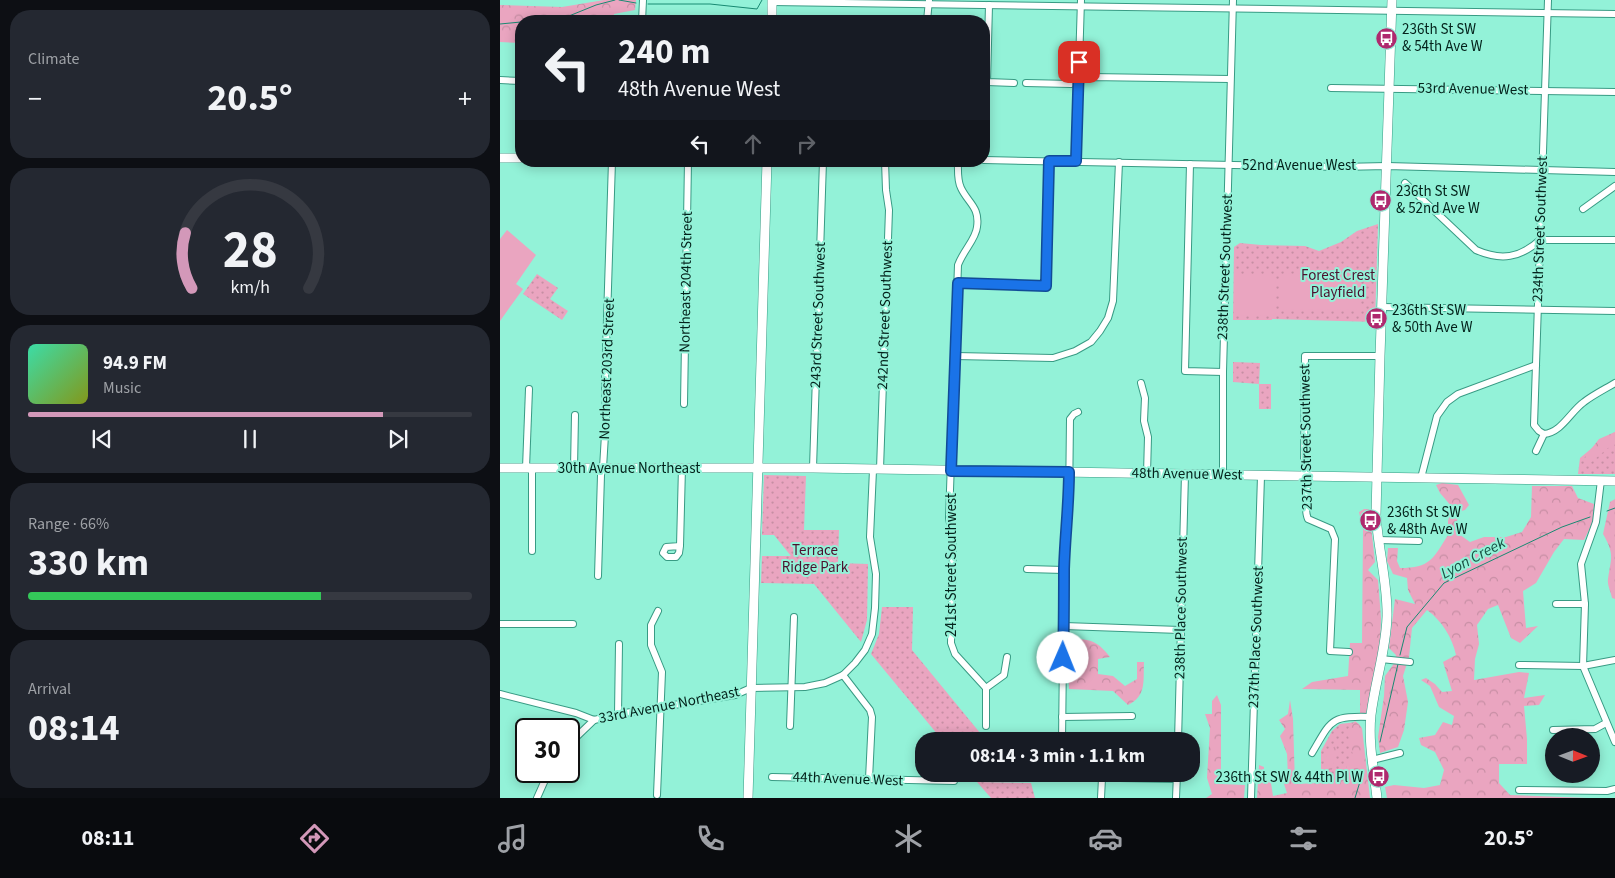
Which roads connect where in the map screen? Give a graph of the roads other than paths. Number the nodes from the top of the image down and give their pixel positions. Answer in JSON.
{"nodes":[{"id":1,"x":642,"y":0,"type":"edge"},
{"id":2,"x":1081,"y":0,"type":"edge"},
{"id":3,"x":1233,"y":0,"type":"edge"},
{"id":4,"x":1392,"y":0,"type":"edge"},
{"id":5,"x":1548,"y":0,"type":"edge"},
{"id":6,"x":772,"y":1,"type":"edge"},
{"id":7,"x":859,"y":2,"type":"edge"},
{"id":8,"x":901,"y":2,"type":"edge"},
{"id":9,"x":929,"y":2,"type":"edge"},
{"id":10,"x":989,"y":6,"type":"junction"},
{"id":11,"x":1081,"y":8,"type":"junction"},
{"id":12,"x":1232,"y":10,"type":"junction"},
{"id":13,"x":1391,"y":10,"type":"junction"},
{"id":14,"x":1547,"y":14,"type":"junction"},
{"id":15,"x":1615,"y":14,"type":"edge"},
{"id":16,"x":642,"y":15,"type":"edge"},
{"id":17,"x":772,"y":15,"type":"edge"},
{"id":18,"x":927,"y":15,"type":"edge"},
{"id":19,"x":989,"y":15,"type":"edge"},
{"id":20,"x":1230,"y":79,"type":"junction"},
{"id":21,"x":500,"y":80,"type":"edge"},
{"id":22,"x":1079,"y":80,"type":"junction"},
{"id":23,"x":515,"y":81,"type":"edge"},
{"id":24,"x":990,"y":82,"type":"edge"},
{"id":25,"x":1014,"y":83,"type":"dead end"},
{"id":26,"x":1026,"y":83,"type":"dead end"},
{"id":27,"x":1331,"y":88,"type":"dead end"},
{"id":28,"x":1389,"y":88,"type":"junction"},
{"id":29,"x":1545,"y":91,"type":"junction"},
{"id":30,"x":1615,"y":92,"type":"edge"},
{"id":31,"x":500,"y":158,"type":"edge"},
{"id":32,"x":515,"y":158,"type":"edge"},
{"id":33,"x":990,"y":160,"type":"edge"},
{"id":34,"x":1049,"y":161,"type":"junction"},
{"id":35,"x":1076,"y":161,"type":"junction"},
{"id":36,"x":1118,"y":162,"type":"junction"},
{"id":37,"x":1190,"y":164,"type":"junction"},
{"id":38,"x":1228,"y":165,"type":"junction"},
{"id":39,"x":1387,"y":166,"type":"junction"},
{"id":40,"x":612,"y":167,"type":"edge"},
{"id":41,"x":688,"y":167,"type":"edge"},
{"id":42,"x":767,"y":167,"type":"edge"},
{"id":43,"x":823,"y":167,"type":"edge"},
{"id":44,"x":885,"y":167,"type":"edge"},
{"id":45,"x":958,"y":167,"type":"edge"},
{"id":46,"x":1542,"y":171,"type":"junction"},
{"id":47,"x":1615,"y":172,"type":"edge"},
{"id":48,"x":1405,"y":182,"type":"dead end"},
{"id":49,"x":1615,"y":186,"type":"edge"},
{"id":50,"x":1583,"y":209,"type":"dead end"},
{"id":51,"x":1540,"y":240,"type":"junction"},
{"id":52,"x":1615,"y":240,"type":"edge"},
{"id":53,"x":958,"y":283,"type":"junction"},
{"id":54,"x":1382,"y":307,"type":"junction"},
{"id":55,"x":1537,"y":310,"type":"junction"},
{"id":56,"x":1615,"y":311,"type":"edge"},
{"id":57,"x":955,"y":356,"type":"junction"},
{"id":58,"x":1380,"y":356,"type":"junction"},
{"id":59,"x":1536,"y":365,"type":"junction"},
{"id":60,"x":1223,"y":372,"type":"junction"},
{"id":61,"x":1141,"y":383,"type":"dead end"},
{"id":62,"x":1615,"y":383,"type":"edge"},
{"id":63,"x":529,"y":389,"type":"dead end"},
{"id":64,"x":684,"y":404,"type":"dead end"},
{"id":65,"x":1078,"y":412,"type":"dead end"},
{"id":66,"x":575,"y":415,"type":"dead end"},
{"id":67,"x":1544,"y":434,"type":"junction"},
{"id":68,"x":1536,"y":451,"type":"dead end"},
{"id":69,"x":500,"y":468,"type":"edge"},
{"id":70,"x":529,"y":468,"type":"junction"},
{"id":71,"x":574,"y":468,"type":"junction"},
{"id":72,"x":603,"y":468,"type":"junction"},
{"id":73,"x":682,"y":468,"type":"junction"},
{"id":74,"x":758,"y":468,"type":"junction"},
{"id":75,"x":813,"y":468,"type":"junction"},
{"id":76,"x":876,"y":470,"type":"junction"},
{"id":77,"x":951,"y":471,"type":"junction"},
{"id":78,"x":1069,"y":472,"type":"junction"},
{"id":79,"x":1147,"y":474,"type":"junction"},
{"id":80,"x":1185,"y":474,"type":"junction"},
{"id":81,"x":1223,"y":475,"type":"junction"},
{"id":82,"x":1262,"y":476,"type":"junction"},
{"id":83,"x":1304,"y":476,"type":"junction"},
{"id":84,"x":1377,"y":477,"type":"junction"},
{"id":85,"x":1421,"y":478,"type":"junction"},
{"id":86,"x":1601,"y":480,"type":"junction"},
{"id":87,"x":1615,"y":481,"type":"edge"},
{"id":88,"x":1378,"y":540,"type":"junction"},
{"id":89,"x":1419,"y":541,"type":"dead end"},
{"id":90,"x":680,"y":546,"type":"dead end"},
{"id":91,"x":532,"y":551,"type":"dead end"},
{"id":92,"x":1027,"y":569,"type":"dead end"},
{"id":93,"x":1064,"y":570,"type":"junction"},
{"id":94,"x":598,"y":576,"type":"dead end"},
{"id":95,"x":1556,"y":604,"type":"dead end"},
{"id":96,"x":1585,"y":604,"type":"junction"},
{"id":97,"x":658,"y":611,"type":"dead end"},
{"id":98,"x":794,"y":617,"type":"dead end"},
{"id":99,"x":500,"y":624,"type":"edge"},
{"id":100,"x":573,"y":624,"type":"dead end"},
{"id":101,"x":1064,"y":626,"type":"junction"},
{"id":102,"x":1180,"y":630,"type":"junction"},
{"id":103,"x":620,"y":644,"type":"dead end"},
{"id":104,"x":1348,"y":652,"type":"dead end"},
{"id":105,"x":1007,"y":657,"type":"dead end"},
{"id":106,"x":1381,"y":659,"type":"junction"},
{"id":107,"x":1615,"y":660,"type":"edge"},
{"id":108,"x":1410,"y":662,"type":"dead end"},
{"id":109,"x":1519,"y":665,"type":"dead end"},
{"id":110,"x":1583,"y":666,"type":"junction"},
{"id":111,"x":843,"y":675,"type":"junction"},
{"id":112,"x":791,"y":687,"type":"junction"},
{"id":113,"x":751,"y":688,"type":"junction"},
{"id":114,"x":986,"y":688,"type":"junction"},
{"id":115,"x":500,"y":694,"type":"edge"},
{"id":116,"x":660,"y":707,"type":"junction"},
{"id":117,"x":618,"y":714,"type":"junction"},
{"id":118,"x":1132,"y":716,"type":"dead end"},
{"id":119,"x":1062,"y":717,"type":"junction"},
{"id":120,"x":1371,"y":717,"type":"junction"},
{"id":121,"x":594,"y":720,"type":"junction"},
{"id":122,"x":1606,"y":723,"type":"junction"},
{"id":123,"x":790,"y":726,"type":"dead end"},
{"id":124,"x":986,"y":726,"type":"dead end"},
{"id":125,"x":1597,"y":728,"type":"edge"},
{"id":126,"x":1062,"y":732,"type":"edge"},
{"id":127,"x":1178,"y":732,"type":"edge"},
{"id":128,"x":580,"y":733,"type":"edge"},
{"id":129,"x":1613,"y":734,"type":"edge"},
{"id":130,"x":1615,"y":742,"type":"edge"},
{"id":131,"x":1312,"y":753,"type":"dead end"},
{"id":132,"x":1400,"y":753,"type":"dead end"},
{"id":133,"x":1372,"y":760,"type":"junction"},
{"id":134,"x":772,"y":777,"type":"dead end"},
{"id":135,"x":869,"y":779,"type":"junction"},
{"id":136,"x":915,"y":781,"type":"edge"},
{"id":137,"x":1102,"y":782,"type":"edge"},
{"id":138,"x":1177,"y":782,"type":"edge"},
{"id":139,"x":544,"y":783,"type":"edge"},
{"id":140,"x":1519,"y":790,"type":"dead end"},
{"id":141,"x":1615,"y":790,"type":"edge"},
{"id":142,"x":657,"y":795,"type":"dead end"},
{"id":143,"x":537,"y":798,"type":"edge"},
{"id":144,"x":748,"y":798,"type":"edge"},
{"id":145,"x":1101,"y":798,"type":"edge"},
{"id":146,"x":1176,"y":798,"type":"edge"},
{"id":147,"x":1251,"y":798,"type":"edge"},
{"id":148,"x":1376,"y":798,"type":"edge"}],
"edges":[{"from":1,"to":16,"type":"street"},
{"from":2,"to":11,"type":"street"},
{"from":3,"to":12,"type":"street","name":"238th Street Southwest"},
{"from":4,"to":13,"type":"main road"},
{"from":5,"to":14,"type":"street","name":"234th Street Southwest"},
{"from":6,"to":7,"type":"street"},
{"from":6,"to":17,"type":"main road"},
{"from":7,"to":8,"type":"street"},
{"from":8,"to":9,"type":"street"},
{"from":9,"to":10,"type":"street"},
{"from":9,"to":18,"type":"street"},
{"from":10,"to":11,"type":"street"},
{"from":10,"to":19,"type":"street"},
{"from":11,"to":12,"type":"street"},
{"from":11,"to":22,"type":"street"},
{"from":12,"to":13,"type":"street"},
{"from":12,"to":20,"type":"street","name":"238th Street Southwest"},
{"from":13,"to":14,"type":"street"},
{"from":13,"to":28,"type":"main road"},
{"from":14,"to":15,"type":"street"},
{"from":14,"to":29,"type":"street","name":"234th Street Southwest"},
{"from":20,"to":22,"type":"street"},
{"from":20,"to":38,"type":"street","name":"238th Street Southwest"},
{"from":21,"to":23,"type":"street"},
{"from":22,"to":26,"type":"street"},
{"from":22,"to":35,"type":"street"},
{"from":24,"to":25,"type":"street"},
{"from":27,"to":28,"type":"street","name":"53rd Avenue West"},
{"from":28,"to":29,"type":"street","name":"53rd Avenue West"},
{"from":28,"to":39,"type":"main road"},
{"from":29,"to":30,"type":"street","name":"53rd Avenue West"},
{"from":29,"to":46,"type":"street","name":"234th Street Southwest"},
{"from":31,"to":32,"type":"main road"},
{"from":33,"to":34,"type":"street","name":"52nd Avenue West"},
{"from":34,"to":35,"type":"street","name":"52nd Avenue West"},
{"from":34,"to":53,"type":"street"},
{"from":35,"to":36,"type":"street","name":"52nd Avenue West"},
{"from":36,"to":37,"type":"street","name":"52nd Avenue West"},
{"from":36,"to":57,"type":"street"},
{"from":37,"to":38,"type":"street","name":"52nd Avenue West"},
{"from":37,"to":60,"type":"street"},
{"from":38,"to":39,"type":"street","name":"52nd Avenue West"},
{"from":38,"to":60,"type":"street","name":"238th Street Southwest"},
{"from":39,"to":46,"type":"street","name":"52nd Avenue West"},
{"from":39,"to":54,"type":"main road"},
{"from":40,"to":72,"type":"street","name":"Northeast 203rd Street"},
{"from":41,"to":64,"type":"street","name":"Northeast 204th Street"},
{"from":42,"to":74,"type":"main road"},
{"from":43,"to":75,"type":"street","name":"243rd Street Southwest"},
{"from":44,"to":76,"type":"street","name":"242nd Street Southwest"},
{"from":45,"to":53,"type":"street","name":"241st Street Southwest"},
{"from":46,"to":47,"type":"street","name":"52nd Avenue West"},
{"from":46,"to":51,"type":"street","name":"234th Street Southwest"},
{"from":48,"to":51,"type":"street"},
{"from":49,"to":50,"type":"street"},
{"from":51,"to":52,"type":"street"},
{"from":51,"to":55,"type":"street","name":"234th Street Southwest"},
{"from":53,"to":57,"type":"street","name":"241st Street Southwest"},
{"from":54,"to":55,"type":"street"},
{"from":54,"to":58,"type":"main road"},
{"from":55,"to":56,"type":"street"},
{"from":55,"to":59,"type":"street","name":"234th Street Southwest"},
{"from":57,"to":77,"type":"street","name":"241st Street Southwest"},
{"from":58,"to":83,"type":"street","name":"237th Street Southwest"},
{"from":58,"to":84,"type":"main road"},
{"from":59,"to":67,"type":"street","name":"234th Street Southwest"},
{"from":59,"to":85,"type":"street"},
{"from":60,"to":81,"type":"street","name":"238th Street Southwest"},
{"from":61,"to":79,"type":"street"},
{"from":62,"to":67,"type":"street"},
{"from":63,"to":70,"type":"street"},
{"from":65,"to":78,"type":"street"},
{"from":66,"to":71,"type":"street"},
{"from":67,"to":68,"type":"street"},
{"from":69,"to":70,"type":"main road","name":"30th Avenue Northeast"},
{"from":70,"to":71,"type":"main road","name":"30th Avenue Northeast"},
{"from":70,"to":91,"type":"street"},
{"from":71,"to":72,"type":"main road","name":"30th Avenue Northeast"},
{"from":72,"to":73,"type":"main road","name":"30th Avenue Northeast"},
{"from":72,"to":94,"type":"street","name":"Northeast 203rd Street"},
{"from":73,"to":74,"type":"main road","name":"30th Avenue Northeast"},
{"from":73,"to":90,"type":"street"},
{"from":74,"to":75,"type":"main road","name":"48th Avenue West"},
{"from":74,"to":113,"type":"main road"},
{"from":75,"to":76,"type":"main road","name":"48th Avenue West"},
{"from":76,"to":77,"type":"main road","name":"48th Avenue West"},
{"from":76,"to":111,"type":"street","name":"242nd Street Southwest"},
{"from":77,"to":78,"type":"main road","name":"48th Avenue West"},
{"from":77,"to":114,"type":"street","name":"241st Street Southwest"},
{"from":78,"to":79,"type":"main road","name":"48th Avenue West"},
{"from":78,"to":93,"type":"street"},
{"from":79,"to":80,"type":"main road","name":"48th Avenue West"},
{"from":80,"to":81,"type":"main road","name":"48th Avenue West"},
{"from":80,"to":102,"type":"street","name":"238th Place Southwest"},
{"from":81,"to":82,"type":"main road","name":"48th Avenue West"},
{"from":82,"to":83,"type":"main road","name":"48th Avenue West"},
{"from":82,"to":147,"type":"street","name":"237th Place Southwest"},
{"from":83,"to":84,"type":"main road","name":"48th Avenue West"},
{"from":83,"to":104,"type":"street","name":"237th Street Southwest"},
{"from":84,"to":85,"type":"main road","name":"48th Avenue West"},
{"from":84,"to":88,"type":"main road"},
{"from":85,"to":86,"type":"main road","name":"48th Avenue West"},
{"from":86,"to":87,"type":"main road","name":"48th Avenue West"},
{"from":86,"to":96,"type":"street"},
{"from":88,"to":89,"type":"street"},
{"from":88,"to":106,"type":"main road"},
{"from":92,"to":93,"type":"street"},
{"from":93,"to":101,"type":"street"},
{"from":95,"to":96,"type":"street"},
{"from":96,"to":110,"type":"street"},
{"from":97,"to":116,"type":"street"},
{"from":98,"to":112,"type":"street"},
{"from":99,"to":100,"type":"street"},
{"from":101,"to":102,"type":"street"},
{"from":101,"to":119,"type":"street"},
{"from":102,"to":127,"type":"street","name":"238th Place Southwest"},
{"from":103,"to":117,"type":"street"},
{"from":105,"to":114,"type":"street"},
{"from":106,"to":108,"type":"street"},
{"from":106,"to":120,"type":"main road"},
{"from":107,"to":110,"type":"street"},
{"from":109,"to":110,"type":"street"},
{"from":110,"to":122,"type":"street"},
{"from":111,"to":112,"type":"street","name":"33rd Avenue Northeast"},
{"from":111,"to":135,"type":"street"},
{"from":112,"to":113,"type":"street","name":"33rd Avenue Northeast"},
{"from":112,"to":123,"type":"street"},
{"from":113,"to":116,"type":"street","name":"33rd Avenue Northeast"},
{"from":113,"to":144,"type":"main road"},
{"from":114,"to":124,"type":"street"},
{"from":115,"to":121,"type":"street","name":"33rd Avenue Northeast"},
{"from":116,"to":117,"type":"street","name":"33rd Avenue Northeast"},
{"from":116,"to":142,"type":"street"},
{"from":117,"to":121,"type":"street","name":"33rd Avenue Northeast"},
{"from":118,"to":119,"type":"street"},
{"from":119,"to":126,"type":"street"},
{"from":120,"to":131,"type":"street"},
{"from":120,"to":133,"type":"main road"},
{"from":121,"to":128,"type":"street"},
{"from":122,"to":125,"type":"street"},
{"from":122,"to":129,"type":"street"},
{"from":129,"to":130,"type":"street"},
{"from":132,"to":133,"type":"street"},
{"from":133,"to":148,"type":"main road"},
{"from":134,"to":135,"type":"street","name":"44th Avenue West"},
{"from":135,"to":136,"type":"street","name":"44th Avenue West"},
{"from":137,"to":145,"type":"street"},
{"from":138,"to":146,"type":"street"},
{"from":139,"to":143,"type":"street"},
{"from":140,"to":141,"type":"street"}]}
